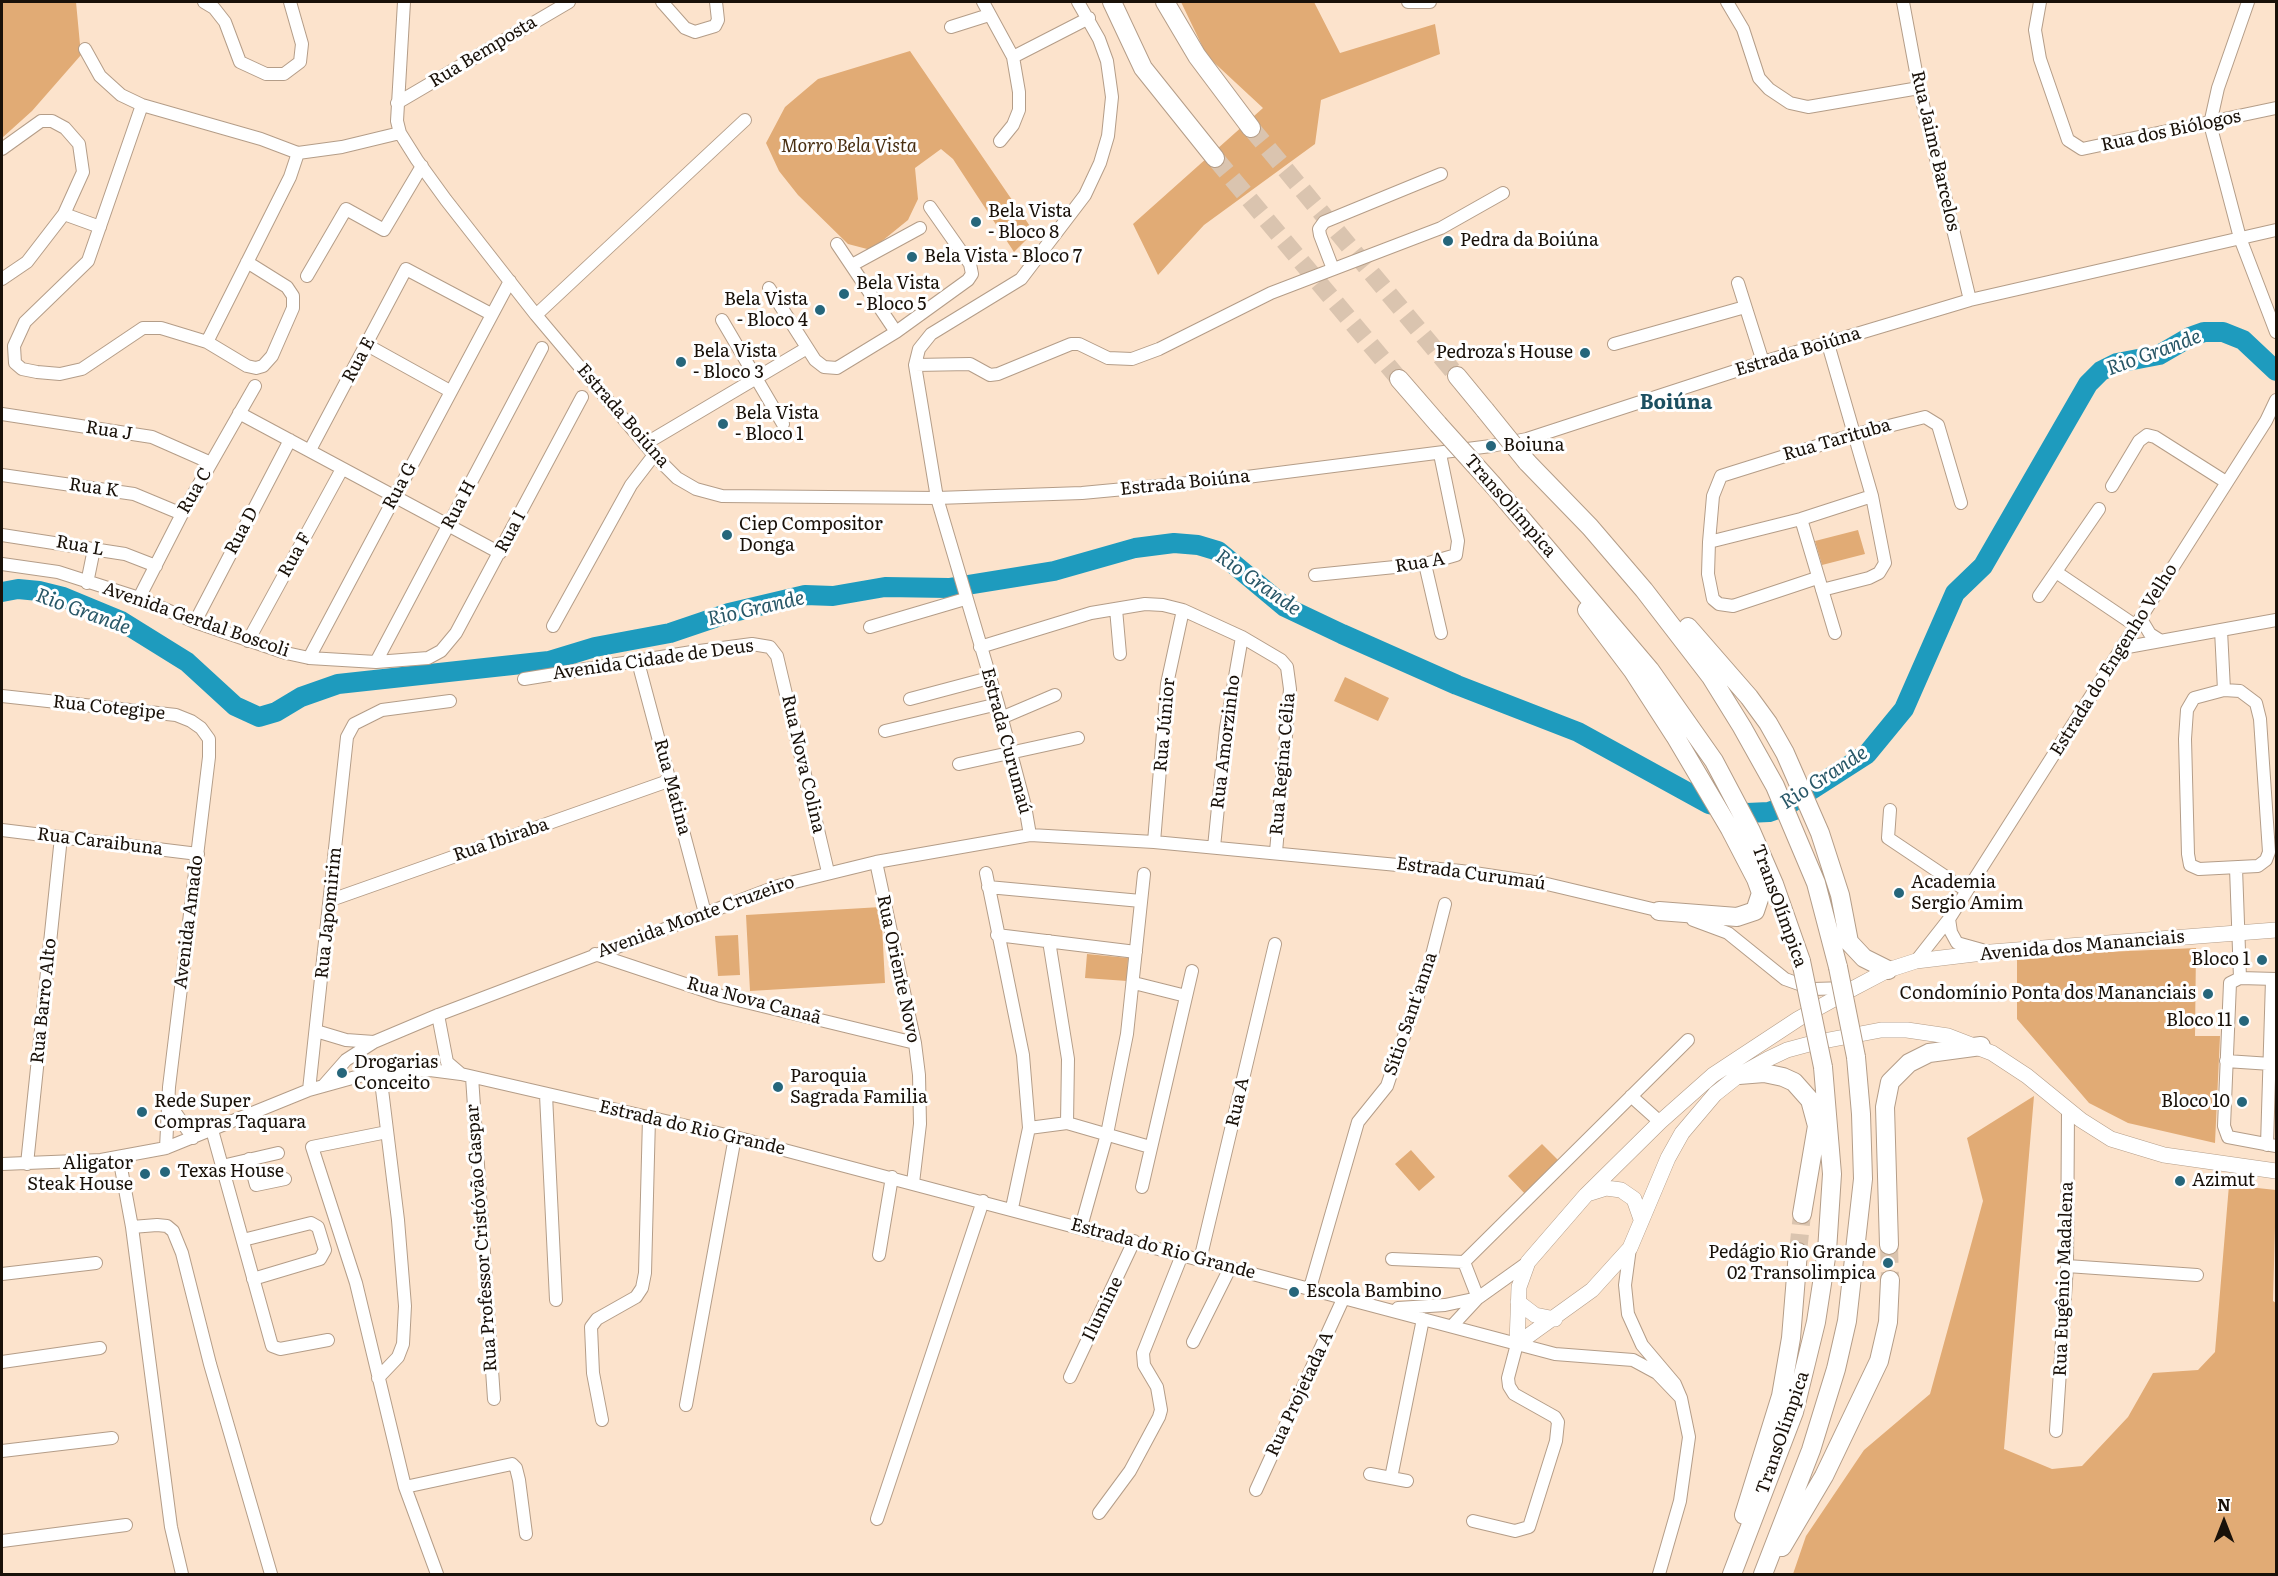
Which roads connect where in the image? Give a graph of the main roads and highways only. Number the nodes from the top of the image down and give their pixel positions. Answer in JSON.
{"nodes":[{"id":1,"x":1112,"y":2,"type":"edge"},
{"id":2,"x":1165,"y":2,"type":"edge"},
{"id":3,"x":1251,"y":128,"type":"tunnel mouth"},
{"id":4,"x":1215,"y":158,"type":"tunnel mouth"},
{"id":5,"x":1457,"y":376,"type":"tunnel mouth"},
{"id":6,"x":1399,"y":379,"type":"tunnel mouth"},
{"id":7,"x":1560,"y":495,"type":"junction"},
{"id":8,"x":1580,"y":588,"type":"junction"},
{"id":9,"x":1659,"y":910,"type":"road end"},
{"id":10,"x":2277,"y":930,"type":"edge"},
{"id":11,"x":1888,"y":970,"type":"junction"},
{"id":12,"x":1980,"y":1046,"type":"junction"},
{"id":13,"x":1739,"y":1075,"type":"junction"},
{"id":14,"x":2277,"y":1171,"type":"edge"},
{"id":15,"x":1586,"y":1195,"type":"junction"},
{"id":16,"x":1802,"y":1214,"type":"tunnel mouth"},
{"id":17,"x":1641,"y":1219,"type":"junction"},
{"id":18,"x":1889,"y":1245,"type":"tunnel mouth"},
{"id":19,"x":1798,"y":1251,"type":"tunnel mouth"},
{"id":20,"x":1890,"y":1280,"type":"tunnel mouth"},
{"id":21,"x":1518,"y":1302,"type":"junction"},
{"id":22,"x":1555,"y":1319,"type":"junction"},
{"id":23,"x":1745,"y":1538,"type":"junction"},
{"id":24,"x":1764,"y":1573,"type":"edge"},
{"id":25,"x":1732,"y":1575,"type":"edge"}],
"edges":[{"from":1,"to":4,"type":"highway"},
{"from":2,"to":3,"type":"highway"},
{"from":5,"to":7,"type":"highway","name":"TransOlímpica","bridge":true},
{"from":6,"to":8,"type":"highway","name":"TransOlímpica","bridge":true},
{"from":7,"to":11,"type":"highway"},
{"from":7,"to":24,"type":"highway","name":"TransOlímpica","bridge":true},
{"from":8,"to":9,"type":"highway"},
{"from":8,"to":23,"type":"highway","name":"TransOlímpica","bridge":true},
{"from":10,"to":11,"type":"main road","name":"Avenida dos Mananciais"},
{"from":11,"to":15,"type":"main road","name":"Estrada do Rio Grande"},
{"from":12,"to":13,"type":"main road"},
{"from":12,"to":14,"type":"main road"},
{"from":12,"to":18,"type":"highway"},
{"from":13,"to":16,"type":"highway"},
{"from":13,"to":17,"type":"main road"},
{"from":15,"to":17,"type":"main road"},
{"from":15,"to":21,"type":"main road","name":"Estrada do Rio Grande"},
{"from":17,"to":22,"type":"main road"},
{"from":19,"to":23,"type":"highway"},
{"from":20,"to":24,"type":"highway"},
{"from":21,"to":22,"type":"main road"},
{"from":21,"to":22,"type":"main road","name":"Estrada do Rio Grande"},
{"from":23,"to":25,"type":"highway","name":"TransOlímpica"}]}
